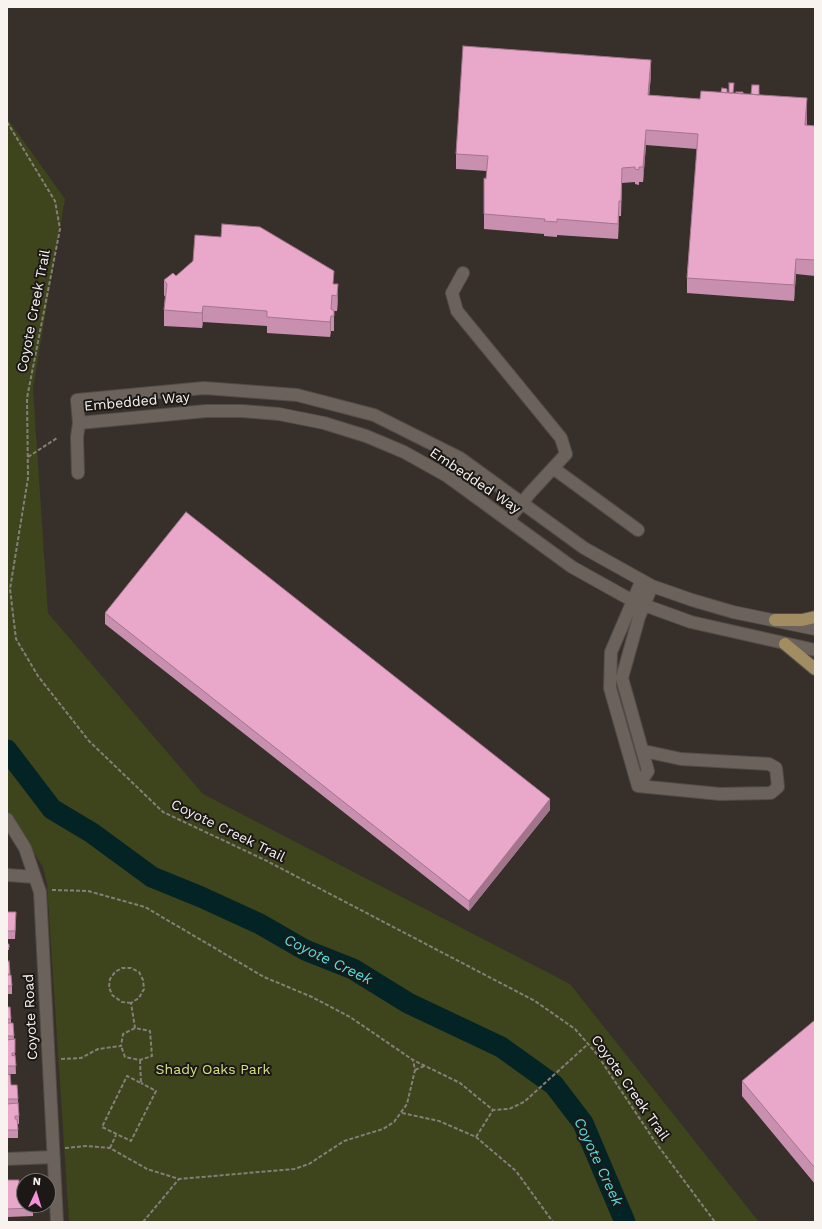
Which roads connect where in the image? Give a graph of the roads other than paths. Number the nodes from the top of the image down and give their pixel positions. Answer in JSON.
{"nodes":[{"id":1,"x":463,"y":273,"type":"dead end"},
{"id":2,"x":79,"y":423,"type":"junction"},
{"id":3,"x":553,"y":468,"type":"junction"},
{"id":4,"x":78,"y":474,"type":"dead end"},
{"id":5,"x":522,"y":503,"type":"junction"},
{"id":6,"x":508,"y":520,"type":"junction"},
{"id":7,"x":638,"y":530,"type":"dead end"},
{"id":8,"x":646,"y":584,"type":"junction"},
{"id":9,"x":633,"y":601,"type":"junction"},
{"id":10,"x":644,"y":606,"type":"junction"},
{"id":11,"x":815,"y":617,"type":"edge"},
{"id":12,"x":775,"y":620,"type":"junction"},
{"id":13,"x":815,"y":629,"type":"edge"},
{"id":14,"x":786,"y":644,"type":"junction"},
{"id":15,"x":815,"y":650,"type":"edge"},
{"id":16,"x":611,"y":652,"type":"junction"},
{"id":17,"x":627,"y":657,"type":"junction"},
{"id":18,"x":815,"y":669,"type":"edge"},
{"id":19,"x":644,"y":751,"type":"junction"},
{"id":20,"x":638,"y":786,"type":"junction"},
{"id":21,"x":7,"y":819,"type":"edge"},
{"id":22,"x":7,"y":875,"type":"edge"},
{"id":23,"x":35,"y":877,"type":"junction"},
{"id":24,"x":53,"y":1157,"type":"junction"},
{"id":25,"x":7,"y":1159,"type":"edge"},
{"id":26,"x":57,"y":1222,"type":"edge"}],
"edges":[{"from":1,"to":3,"type":"street"},
{"from":2,"to":4,"type":"street"},
{"from":2,"to":5,"type":"street","name":"Embedded Way"},
{"from":2,"to":6,"type":"street","name":"Embedded Way"},
{"from":3,"to":5,"type":"street"},
{"from":3,"to":7,"type":"street"},
{"from":5,"to":6,"type":"street"},
{"from":5,"to":8,"type":"street","name":"Embedded Way"},
{"from":6,"to":9,"type":"street","name":"Embedded Way"},
{"from":8,"to":9,"type":"street"},
{"from":8,"to":10,"type":"street"},
{"from":8,"to":12,"type":"street","name":"Embedded Way"},
{"from":9,"to":10,"type":"street","name":"Embedded Way"},
{"from":9,"to":16,"type":"street"},
{"from":10,"to":14,"type":"street","name":"Embedded Way"},
{"from":10,"to":17,"type":"street"},
{"from":11,"to":12,"type":"main road"},
{"from":12,"to":13,"type":"street","name":"Embedded Way"},
{"from":14,"to":15,"type":"street","name":"Embedded Way"},
{"from":14,"to":18,"type":"main road"},
{"from":16,"to":17,"type":"street"},
{"from":16,"to":20,"type":"street"},
{"from":17,"to":19,"type":"street"},
{"from":19,"to":20,"type":"street"},
{"from":19,"to":20,"type":"street"},
{"from":21,"to":23,"type":"street","name":"Coyote Road"},
{"from":22,"to":23,"type":"street"},
{"from":23,"to":24,"type":"street","name":"Coyote Road"},
{"from":24,"to":25,"type":"street"},
{"from":24,"to":26,"type":"street","name":"Coyote Road"}]}
